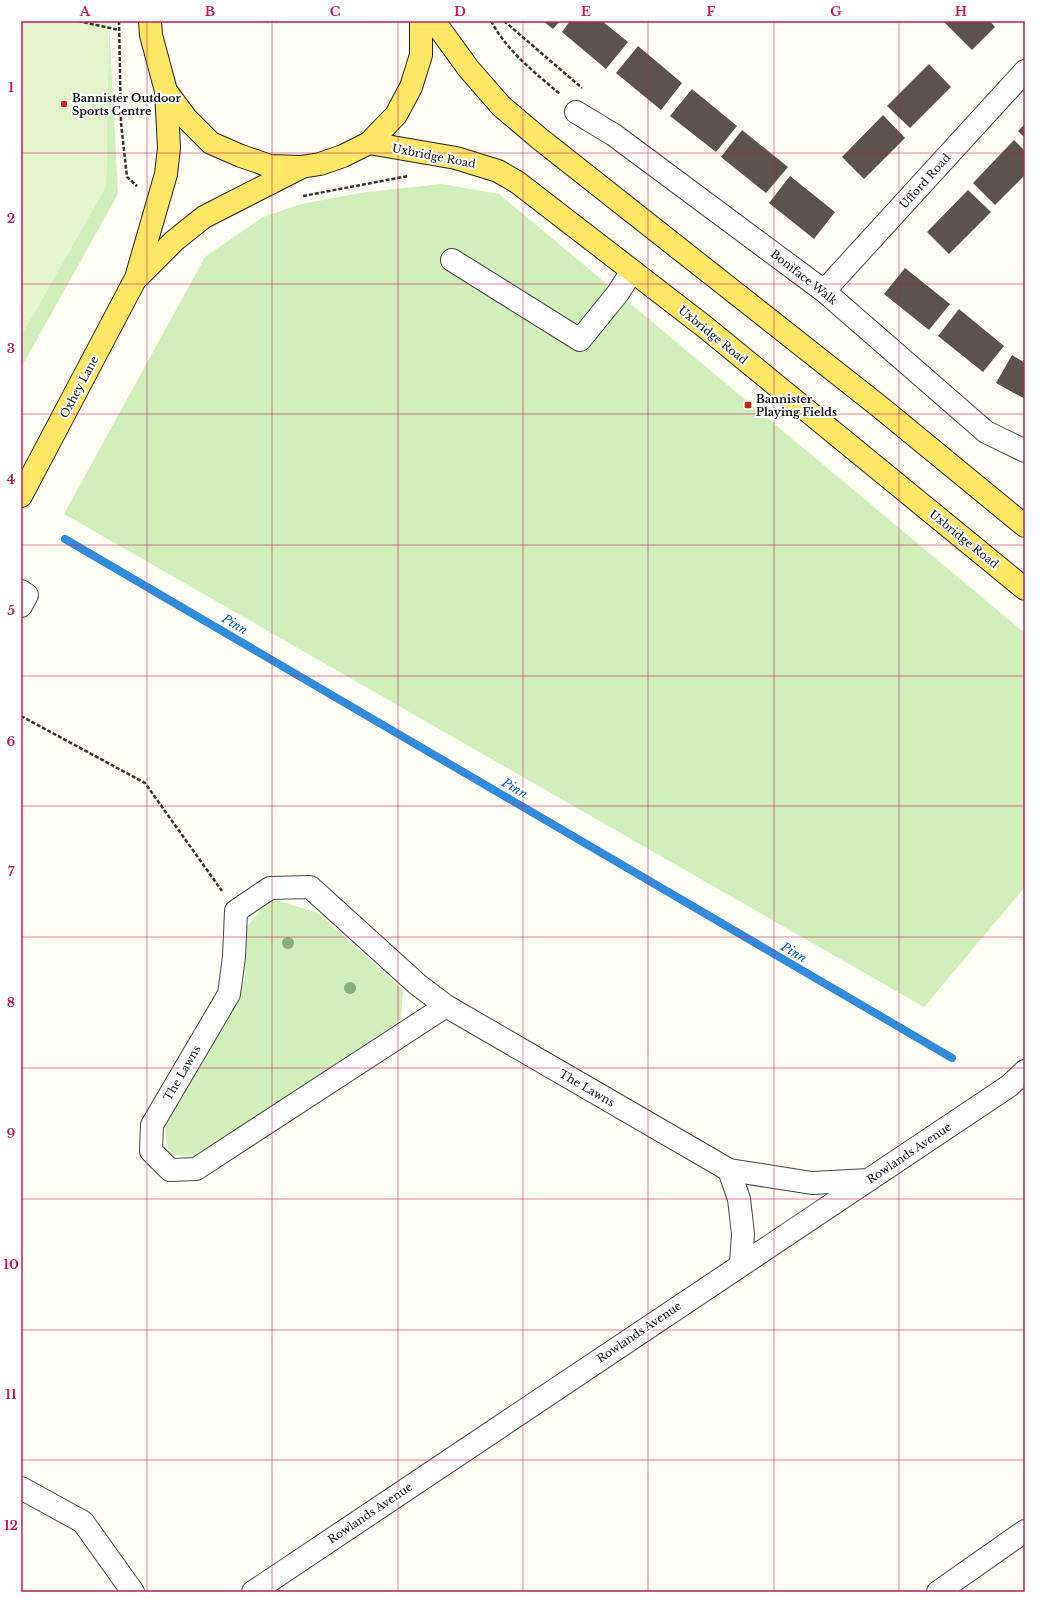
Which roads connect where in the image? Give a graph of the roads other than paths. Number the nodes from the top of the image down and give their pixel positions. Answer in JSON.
{"nodes":[{"id":1,"x":150,"y":21,"type":"edge"},
{"id":2,"x":421,"y":21,"type":"edge"},
{"id":3,"x":434,"y":21,"type":"edge"},
{"id":4,"x":1025,"y":71,"type":"edge"},
{"id":5,"x":166,"y":91,"type":"junction"},
{"id":6,"x":573,"y":100,"type":"road end"},
{"id":7,"x":369,"y":143,"type":"junction"},
{"id":8,"x":302,"y":167,"type":"junction"},
{"id":9,"x":452,"y":260,"type":"dead end"},
{"id":10,"x":632,"y":271,"type":"junction"},
{"id":11,"x":136,"y":278,"type":"junction"},
{"id":12,"x":824,"y":291,"type":"junction"},
{"id":13,"x":1025,"y":451,"type":"edge"},
{"id":14,"x":21,"y":496,"type":"edge"},
{"id":15,"x":1025,"y":526,"type":"edge"},
{"id":16,"x":1025,"y":589,"type":"edge"},
{"id":17,"x":21,"y":591,"type":"edge"},
{"id":18,"x":21,"y":606,"type":"edge"},
{"id":19,"x":446,"y":1006,"type":"junction"},
{"id":20,"x":1025,"y":1071,"type":"edge"},
{"id":21,"x":1017,"y":1090,"type":"edge"},
{"id":22,"x":729,"y":1170,"type":"junction"},
{"id":23,"x":869,"y":1180,"type":"junction"},
{"id":24,"x":741,"y":1264,"type":"junction"},
{"id":25,"x":21,"y":1488,"type":"edge"},
{"id":26,"x":1025,"y":1531,"type":"edge"},
{"id":27,"x":133,"y":1592,"type":"edge"},
{"id":28,"x":253,"y":1592,"type":"edge"},
{"id":29,"x":938,"y":1592,"type":"edge"}],
"edges":[{"from":1,"to":5,"type":"main road"},
{"from":2,"to":7,"type":"main road"},
{"from":3,"to":15,"type":"main road"},
{"from":4,"to":12,"type":"street","name":"Ufford Road"},
{"from":5,"to":8,"type":"main road"},
{"from":5,"to":11,"type":"main road","name":"Oxhey Lane"},
{"from":6,"to":12,"type":"street","name":"Boniface Walk"},
{"from":7,"to":8,"type":"main road"},
{"from":7,"to":10,"type":"main road","name":"Uxbridge Road"},
{"from":8,"to":11,"type":"main road","name":"Oxhey Lane"},
{"from":9,"to":10,"type":"street"},
{"from":10,"to":16,"type":"main road","name":"Uxbridge Road"},
{"from":11,"to":14,"type":"main road","name":"Oxhey Lane"},
{"from":12,"to":13,"type":"street","name":"Boniface Walk"},
{"from":17,"to":18,"type":"street"},
{"from":19,"to":19,"type":"street","name":"The Lawns"},
{"from":19,"to":22,"type":"street","name":"The Lawns"},
{"from":20,"to":21,"type":"street","name":"Rowlands Avenue"},
{"from":21,"to":23,"type":"street","name":"Rowlands Avenue"},
{"from":22,"to":23,"type":"street"},
{"from":22,"to":24,"type":"street"},
{"from":23,"to":24,"type":"street","name":"Rowlands Avenue"},
{"from":24,"to":28,"type":"street","name":"Rowlands Avenue"},
{"from":25,"to":27,"type":"street"},
{"from":26,"to":29,"type":"street"}]}
